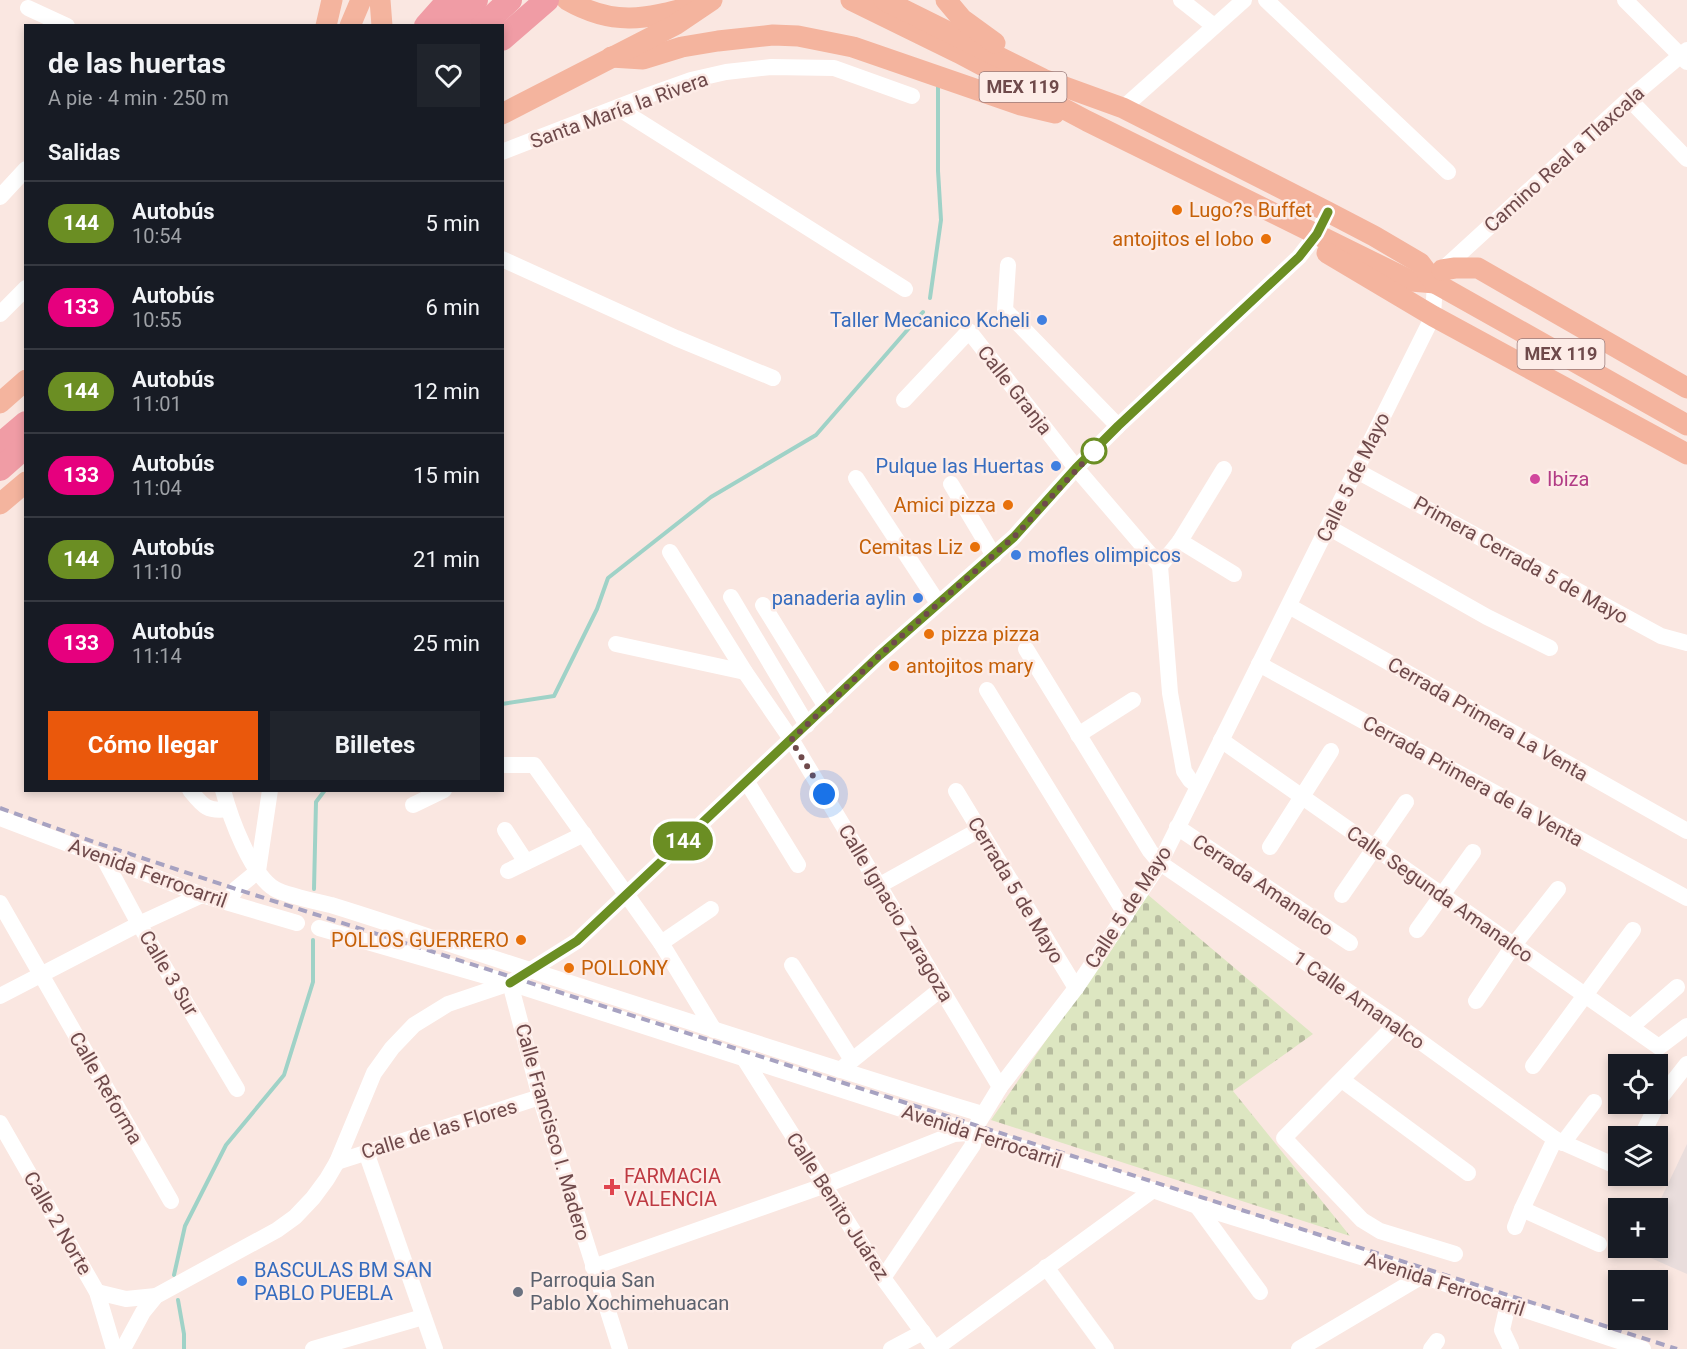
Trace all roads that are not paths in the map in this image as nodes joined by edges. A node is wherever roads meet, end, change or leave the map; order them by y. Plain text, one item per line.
1 (332, 0) edge
2 (361, 0) edge
3 (380, 0) edge
4 (449, 0) edge
5 (476, 0) edge
6 (510, 0) edge
7 (547, 0) edge
8 (567, 0) edge
9 (851, 0) edge
10 (884, 0) edge
11 (1181, 0) edge
12 (1266, 0) edge
13 (1625, 0) edge
14 (710, 1) edge
15 (1237, 2) edge
16 (952, 3) edge
17 (27, 4) edge
18 (32, 24) edge
19 (63, 24) edge
20 (326, 24) edge
21 (351, 24) edge
22 (382, 24) edge
23 (428, 24) edge
24 (454, 24) edge
25 (484, 24) edge
26 (1214, 26) junction
27 (504, 37) edge
28 (1685, 56) edge
29 (611, 57) junction
30 (1043, 79) junction
31 (912, 96) dead end
32 (1629, 99) junction
33 (524, 103) junction
34 (504, 107) edge
35 (618, 108) junction
36 (1123, 108) junction
37 (504, 113) edge
38 (1087, 121) junction
39 (504, 151) edge
40 (1687, 159) edge
41 (24, 171) edge
42 (1448, 172) dead end
43 (0, 197) edge
44 (1328, 212) junction
45 (1317, 234) junction
46 (504, 260) edge
47 (1008, 265) dead end
48 (1439, 277) junction
49 (905, 289) dead end
50 (24, 290) edge
51 (0, 314) edge
52 (1433, 316) junction
53 (1607, 342) junction
54 (1599, 376) junction
55 (773, 378) dead end
56 (24, 382) edge
57 (1687, 388) edge
58 (904, 400) dead end
59 (0, 403) edge
60 (1593, 404) junction
61 (24, 416) edge
62 (24, 425) edge
63 (1687, 425) edge
64 (1118, 426) junction
65 (0, 435) edge
66 (0, 445) edge
67 (24, 448) edge
68 (1687, 454) edge
69 (24, 463) edge
70 (1076, 468) junction
71 (0, 469) edge
72 (1224, 469) dead end
73 (1357, 471) junction
74 (856, 478) dead end
75 (0, 483) edge
76 (24, 484) edge
77 (951, 484) dead end
78 (0, 504) edge
79 (1328, 527) junction
80 (1180, 541) junction
81 (670, 552) dead end
82 (994, 556) junction
83 (1160, 566) junction
84 (1234, 574) dead end
85 (731, 597) dead end
86 (938, 603) junction
87 (762, 605) dead end
88 (1289, 606) junction
89 (1687, 643) edge
90 (616, 644) dead end
91 (1550, 648) dead end
92 (1026, 650) dead end
93 (1259, 664) junction
94 (745, 672) junction
95 (987, 690) dead end
96 (1133, 700) dead end
97 (826, 707) junction
98 (807, 725) junction
99 (1078, 735) junction
100 (791, 740) junction
101 (1221, 740) junction
102 (1331, 751) dead end
103 (504, 765) edge
104 (747, 782) junction
105 (1198, 786) junction
106 (956, 791) dead end
107 (192, 792) edge
108 (224, 792) edge
109 (270, 792) edge
110 (440, 792) edge
111 (1302, 797) junction
112 (1406, 801) dead end
113 (413, 805) dead end
114 (228, 809) junction
115 (0, 818) edge
116 (1177, 827) junction
117 (505, 830) dead end
118 (979, 830) junction
119 (1687, 831) edge
120 (584, 834) junction
121 (1270, 847) dead end
122 (1375, 847) junction
123 (1473, 852) dead end
124 (103, 857) junction
125 (526, 862) junction
126 (1160, 863) junction
127 (798, 865) dead end
128 (258, 871) junction
129 (508, 871) dead end
130 (880, 885) junction
131 (1558, 889) dead end
132 (626, 894) junction
133 (1443, 894) junction
134 (202, 895) junction
135 (1342, 895) dead end
136 (1687, 898) edge
137 (228, 902) junction
138 (0, 903) edge
139 (711, 909) dead end
140 (1126, 915) junction
141 (297, 923) dead end
142 (139, 924) junction
143 (320, 928) dead end
144 (1417, 930) dead end
145 (1633, 930) dead end
146 (661, 943) junction
147 (1350, 943) dead end
148 (1514, 946) junction
149 (792, 965) dead end
150 (531, 970) junction
151 (41, 974) junction
152 (510, 983) junction
153 (1677, 987) dead end
154 (1076, 988) junction
155 (940, 989) junction
156 (1586, 995) junction
157 (0, 996) edge
158 (1476, 1000) dead end
159 (1396, 1024) junction
160 (1687, 1026) edge
161 (1631, 1027) junction
162 (714, 1030) junction
163 (745, 1060) junction
164 (846, 1065) junction
165 (1687, 1065) edge
166 (1533, 1066) dead end
167 (1342, 1080) junction
168 (1000, 1087) junction
169 (237, 1089) dead end
170 (540, 1097) junction
171 (1594, 1102) dead end
172 (982, 1114) junction
173 (0, 1123) edge
174 (1646, 1126) edge
175 (972, 1133) junction
176 (1559, 1141) junction
177 (366, 1152) junction
178 (337, 1162) junction
179 (1608, 1163) edge
180 (1468, 1173) dead end
181 (824, 1186) junction
182 (1153, 1190) junction
183 (171, 1201) dead end
184 (1197, 1206) junction
185 (1522, 1209) junction
186 (1515, 1227) dead end
187 (1599, 1244) dead end
188 (1455, 1254) dead end
189 (593, 1267) junction
190 (1046, 1268) junction
191 (1422, 1276) junction
192 (883, 1278) junction
193 (97, 1292) junction
194 (1260, 1292) dead end
195 (156, 1296) junction
196 (1508, 1304) junction
197 (423, 1317) junction
198 (923, 1332) junction
199 (114, 1349) edge
200 (123, 1349) edge
201 (313, 1349) edge
202 (435, 1349) edge
203 (620, 1349) edge
204 (891, 1349) edge
205 (935, 1349) edge
206 (1106, 1349) edge
207 (1299, 1349) edge
208 (1510, 1349) edge
209 (1641, 1349) edge

1 - 20 main road
2 - 21 main road
3 - 22 main road
4 - 23 highway
5 - 24 highway
6 - 25 highway
7 - 27 highway
8 - 14 main road
9 - 38 main road, MEX 119
10 - 30 main road, MEX 119
11 - 26 street
12 - 42 street
13 - 28 street
14 - 29 main road
15 - 26 street
16 - 30 main road
17 - 18 street
17 - 19 street
26 - 36 street
28 - 32 street, Camino Real a Tlaxcala
29 - 33 main road
29 - 38 main road
30 - 36 main road, MEX 119
31 - 35 street, Santa María la Rivera
32 - 40 street
32 - 48 street, Camino Real a Tlaxcala
33 - 34 main road
33 - 37 main road
35 - 39 street, Santa María la Rivera
35 - 49 street
36 - 44 main road, MEX 119
38 - 45 main road, MEX 119
41 - 43 street
44 - 45 street
44 - 48 main road, MEX 119
45 - 48 main road, MEX 119
45 - 52 main road
45 - 64 street
46 - 55 street
47 - 64 street
48 - 52 street, Calle 5 de Mayo
48 - 53 main road
48 - 54 main road, MEX 119
50 - 51 street
52 - 60 main road
52 - 73 street, Calle 5 de Mayo
53 - 54 main road
53 - 57 main road
54 - 60 main road
54 - 63 main road, MEX 119
56 - 59 main road
58 - 70 street, Calle Granja
60 - 68 main road
61 - 65 highway
62 - 66 highway
64 - 70 street
67 - 71 highway
69 - 75 highway
70 - 82 street
70 - 83 street
72 - 80 street
73 - 79 street, Calle 5 de Mayo
73 - 89 street, Primera Cerrada 5 de Mayo
74 - 86 street
76 - 78 main road
77 - 82 street
79 - 88 street, Calle 5 de Mayo
79 - 91 street
80 - 83 street
80 - 84 street
81 - 94 street, Calle Ignacio Zaragoza
82 - 86 street
83 - 105 street
85 - 98 street
86 - 97 street
87 - 97 street
88 - 93 street, Calle 5 de Mayo
88 - 119 street, Cerrada Primera La Venta
90 - 94 street
92 - 99 street, 1 Calle Amanalco
93 - 101 street, Calle 5 de Mayo
93 - 136 street, Cerrada Primera de la Venta
94 - 100 street, Calle Ignacio Zaragoza
95 - 140 street
96 - 99 street
97 - 98 street
98 - 100 street
99 - 126 street, 1 Calle Amanalco
100 - 104 street
100 - 130 street, Calle Ignacio Zaragoza
101 - 105 street, Calle 5 de Mayo
101 - 111 street, Calle Segunda Amanalco
102 - 111 street
103 - 120 street
104 - 127 street
104 - 132 street
105 - 116 street, Calle 5 de Mayo
106 - 118 street, Cerrada 5 de Mayo
107 - 114 street
108 - 114 street
109 - 128 street
110 - 113 street
111 - 121 street
111 - 122 street, Calle Segunda Amanalco
112 - 122 street
114 - 128 street
115 - 124 street, Avenida Ferrocarril
116 - 126 street, Calle 5 de Mayo
116 - 147 street, Cerrada Amanalco
117 - 125 street
118 - 130 street
118 - 154 street, Cerrada 5 de Mayo
120 - 125 street
120 - 132 street
122 - 133 street, Calle Segunda Amanalco
122 - 135 street
123 - 133 street
124 - 134 street, Avenida Ferrocarril
124 - 142 street, Calle 3 Sur
125 - 129 street
126 - 140 street, Calle 5 de Mayo
126 - 159 street, 1 Calle Amanalco
128 - 137 street
128 - 150 street
130 - 155 street, Calle Ignacio Zaragoza
131 - 148 street
132 - 146 street
132 - 150 street
133 - 144 street
133 - 148 street, Calle Segunda Amanalco
134 - 137 street, Avenida Ferrocarril
134 - 142 street
137 - 141 street, Avenida Ferrocarril
138 - 151 street, Calle Reforma
139 - 146 street
140 - 154 street, Calle 5 de Mayo
142 - 151 street
142 - 169 street, Calle 3 Sur
143 - 152 street, Avenida Ferrocarril
145 - 156 street
146 - 162 street
148 - 156 street, Calle Segunda Amanalco
148 - 158 street
149 - 164 street
150 - 152 street
150 - 162 street
151 - 157 street
151 - 183 street, Calle Reforma
152 - 163 street, Avenida Ferrocarril
152 - 170 street, Calle Francisco I. Madero
152 - 178 street
153 - 161 street
154 - 168 street, Calle 5 de Mayo
155 - 164 street
155 - 168 street, Calle Ignacio Zaragoza
156 - 161 street, Calle Segunda Amanalco
156 - 166 street
159 - 167 street
159 - 176 street, 1 Calle Amanalco
160 - 161 street, Calle Segunda Amanalco
162 - 164 street
163 - 175 street, Avenida Ferrocarril
163 - 181 street, Calle Benito Juárez
164 - 172 street
165 - 174 street
167 - 180 street
167 - 188 street
168 - 172 street, Calle 5 de Mayo
170 - 177 street, Calle de las Flores
170 - 189 street, Calle Francisco I. Madero
171 - 176 street
172 - 175 street, Calle 5 de Mayo
173 - 193 street, Calle 2 Norte
175 - 181 street
175 - 182 street, Avenida Ferrocarril
175 - 192 street, Calle 5 de Mayo
176 - 179 street, 1 Calle Amanalco
176 - 185 street
177 - 178 street, Calle de las Flores
177 - 197 street
178 - 195 street
181 - 189 street
181 - 192 street, Calle Benito Juárez
182 - 184 street, Avenida Ferrocarril
182 - 190 street
184 - 191 street, Avenida Ferrocarril
184 - 194 street
185 - 186 street
185 - 187 street
189 - 203 street, Calle Francisco I. Madero
190 - 205 street
190 - 206 street
191 - 196 street, Avenida Ferrocarril
191 - 207 street
192 - 198 street, Calle Benito Juárez
193 - 195 street, Calle 2 Norte
193 - 199 street, Calle 2 Norte
195 - 200 street
196 - 208 street
196 - 209 street, Avenida Ferrocarril
197 - 201 street
197 - 202 street
198 - 204 street
198 - 205 street, Calle Benito Juárez

